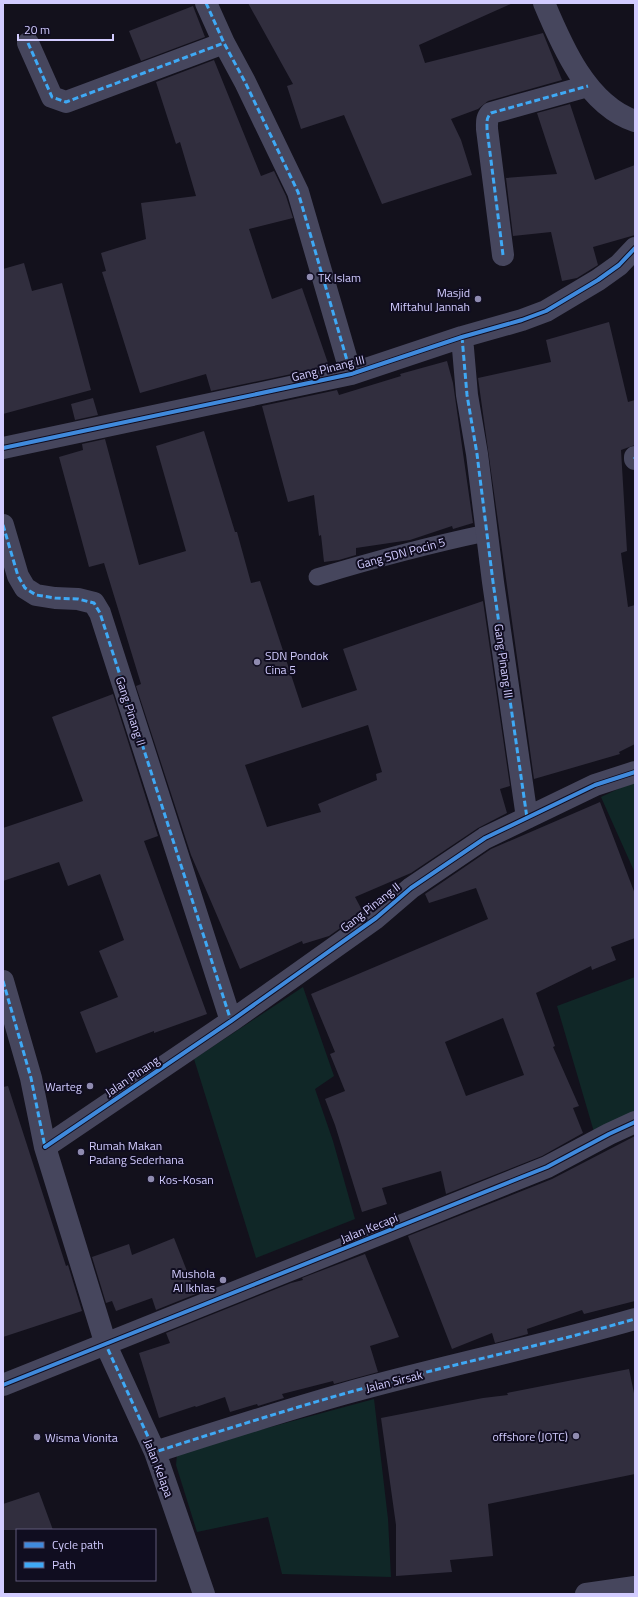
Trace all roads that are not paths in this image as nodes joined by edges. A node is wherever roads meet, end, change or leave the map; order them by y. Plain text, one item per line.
1 (206, 3) edge
2 (544, 3) edge
3 (28, 43) dead end
4 (224, 43) junction
5 (588, 86) junction
6 (635, 121) edge
7 (635, 248) edge
8 (502, 255) dead end
9 (462, 337) junction
10 (351, 374) junction
11 (3, 448) edge
12 (3, 525) edge
13 (486, 533) junction
14 (316, 577) dead end
15 (635, 772) edge
16 (527, 818) junction
17 (3, 981) edge
18 (231, 1020) junction
19 (635, 1122) edge
20 (45, 1147) junction
21 (635, 1319) edge
22 (106, 1345) junction
23 (3, 1385) edge
24 (155, 1452) junction
25 (635, 1587) edge
26 (204, 1594) edge
27 (586, 1594) edge

1 - 4 street
2 - 5 street
3 - 4 street
4 - 10 street
5 - 6 street
5 - 8 street
7 - 9 street, Gang Pinang III
9 - 10 street, Gang Pinang III
9 - 13 street, Gang Pinang III
10 - 11 street, Gang Pinang III
12 - 18 street, Gang Pinang II
13 - 14 lane, Gang SDN Pocin 5
13 - 16 street, Gang Pinang III
15 - 16 street, Gang Pinang II
16 - 18 street, Gang Pinang II
17 - 20 street
18 - 20 street, Jalan Pinang
19 - 22 street, Jalan Kecapi
20 - 22 street
21 - 24 street, Jalan Sirsak
22 - 23 street
22 - 24 street, Jalan Kelapa
24 - 26 street, Jalan Kelapa
25 - 27 street

